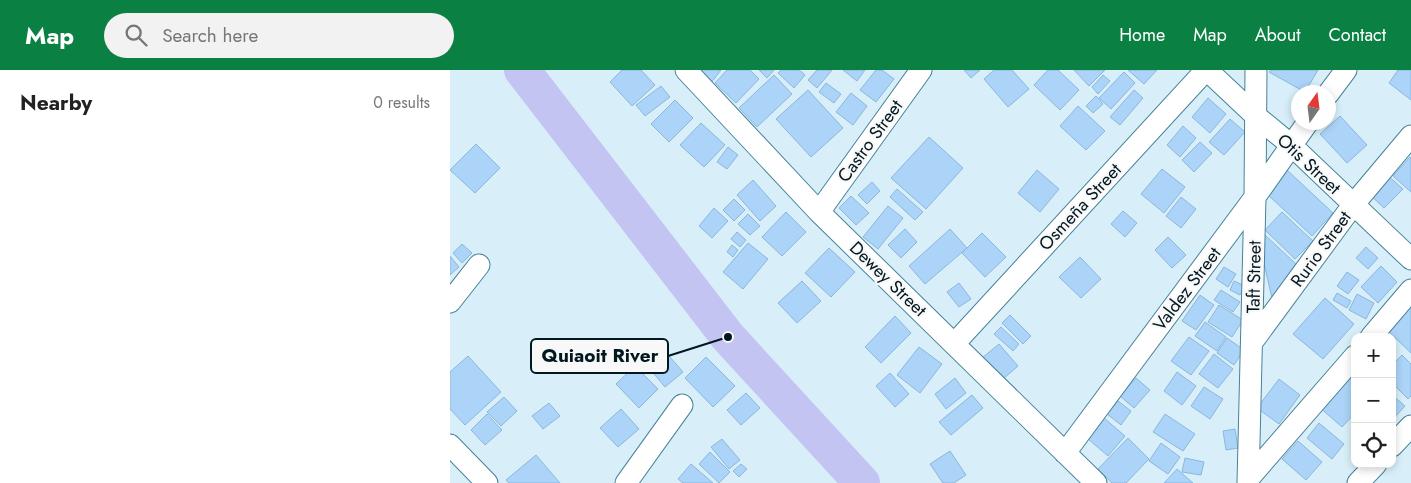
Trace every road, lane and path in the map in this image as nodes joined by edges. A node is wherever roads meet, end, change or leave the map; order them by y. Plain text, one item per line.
1 (686, 70) edge
2 (921, 70) edge
3 (1206, 70) edge
4 (1256, 70) edge
5 (1346, 70) edge
6 (1335, 85) edge
7 (1257, 117) junction
8 (1302, 130) edge
9 (1411, 136) edge
10 (1291, 145) junction
11 (1256, 197) junction
12 (1353, 205) junction
13 (819, 212) junction
14 (1411, 259) edge
15 (479, 265) dead end
16 (1411, 290) edge
17 (450, 302) edge
18 (1374, 333) edge
19 (1253, 340) junction
20 (954, 344) junction
21 (1351, 361) edge
22 (682, 405) dead end
23 (1411, 426) edge
24 (1396, 442) edge
25 (450, 445) edge
26 (1065, 453) junction
27 (1372, 468) edge
28 (1248, 481) edge
29 (487, 483) edge
30 (626, 483) edge
31 (1096, 483) edge
32 (1358, 483) edge

1 - 13 street, Dewey Street
2 - 13 street, Castro Street
3 - 7 street, Otis Street
3 - 20 street, Osmeña Street
4 - 7 street, Taft Street
5 - 6 street
7 - 10 street, Otis Street
7 - 11 street, Taft Street
8 - 10 street, Valdez Street
9 - 12 street, Rurio Street
10 - 11 street, Valdez Street
10 - 12 street, Otis Street
11 - 19 street, Taft Street
11 - 26 street, Valdez Street
12 - 14 street, Otis Street
12 - 19 street, Rurio Street
13 - 20 street, Dewey Street
15 - 17 street
16 - 18 street
19 - 28 street, Taft Street
20 - 26 street, Dewey Street
21 - 28 street
22 - 30 street
23 - 24 street
25 - 29 street
26 - 31 street, Dewey Street
27 - 32 street

